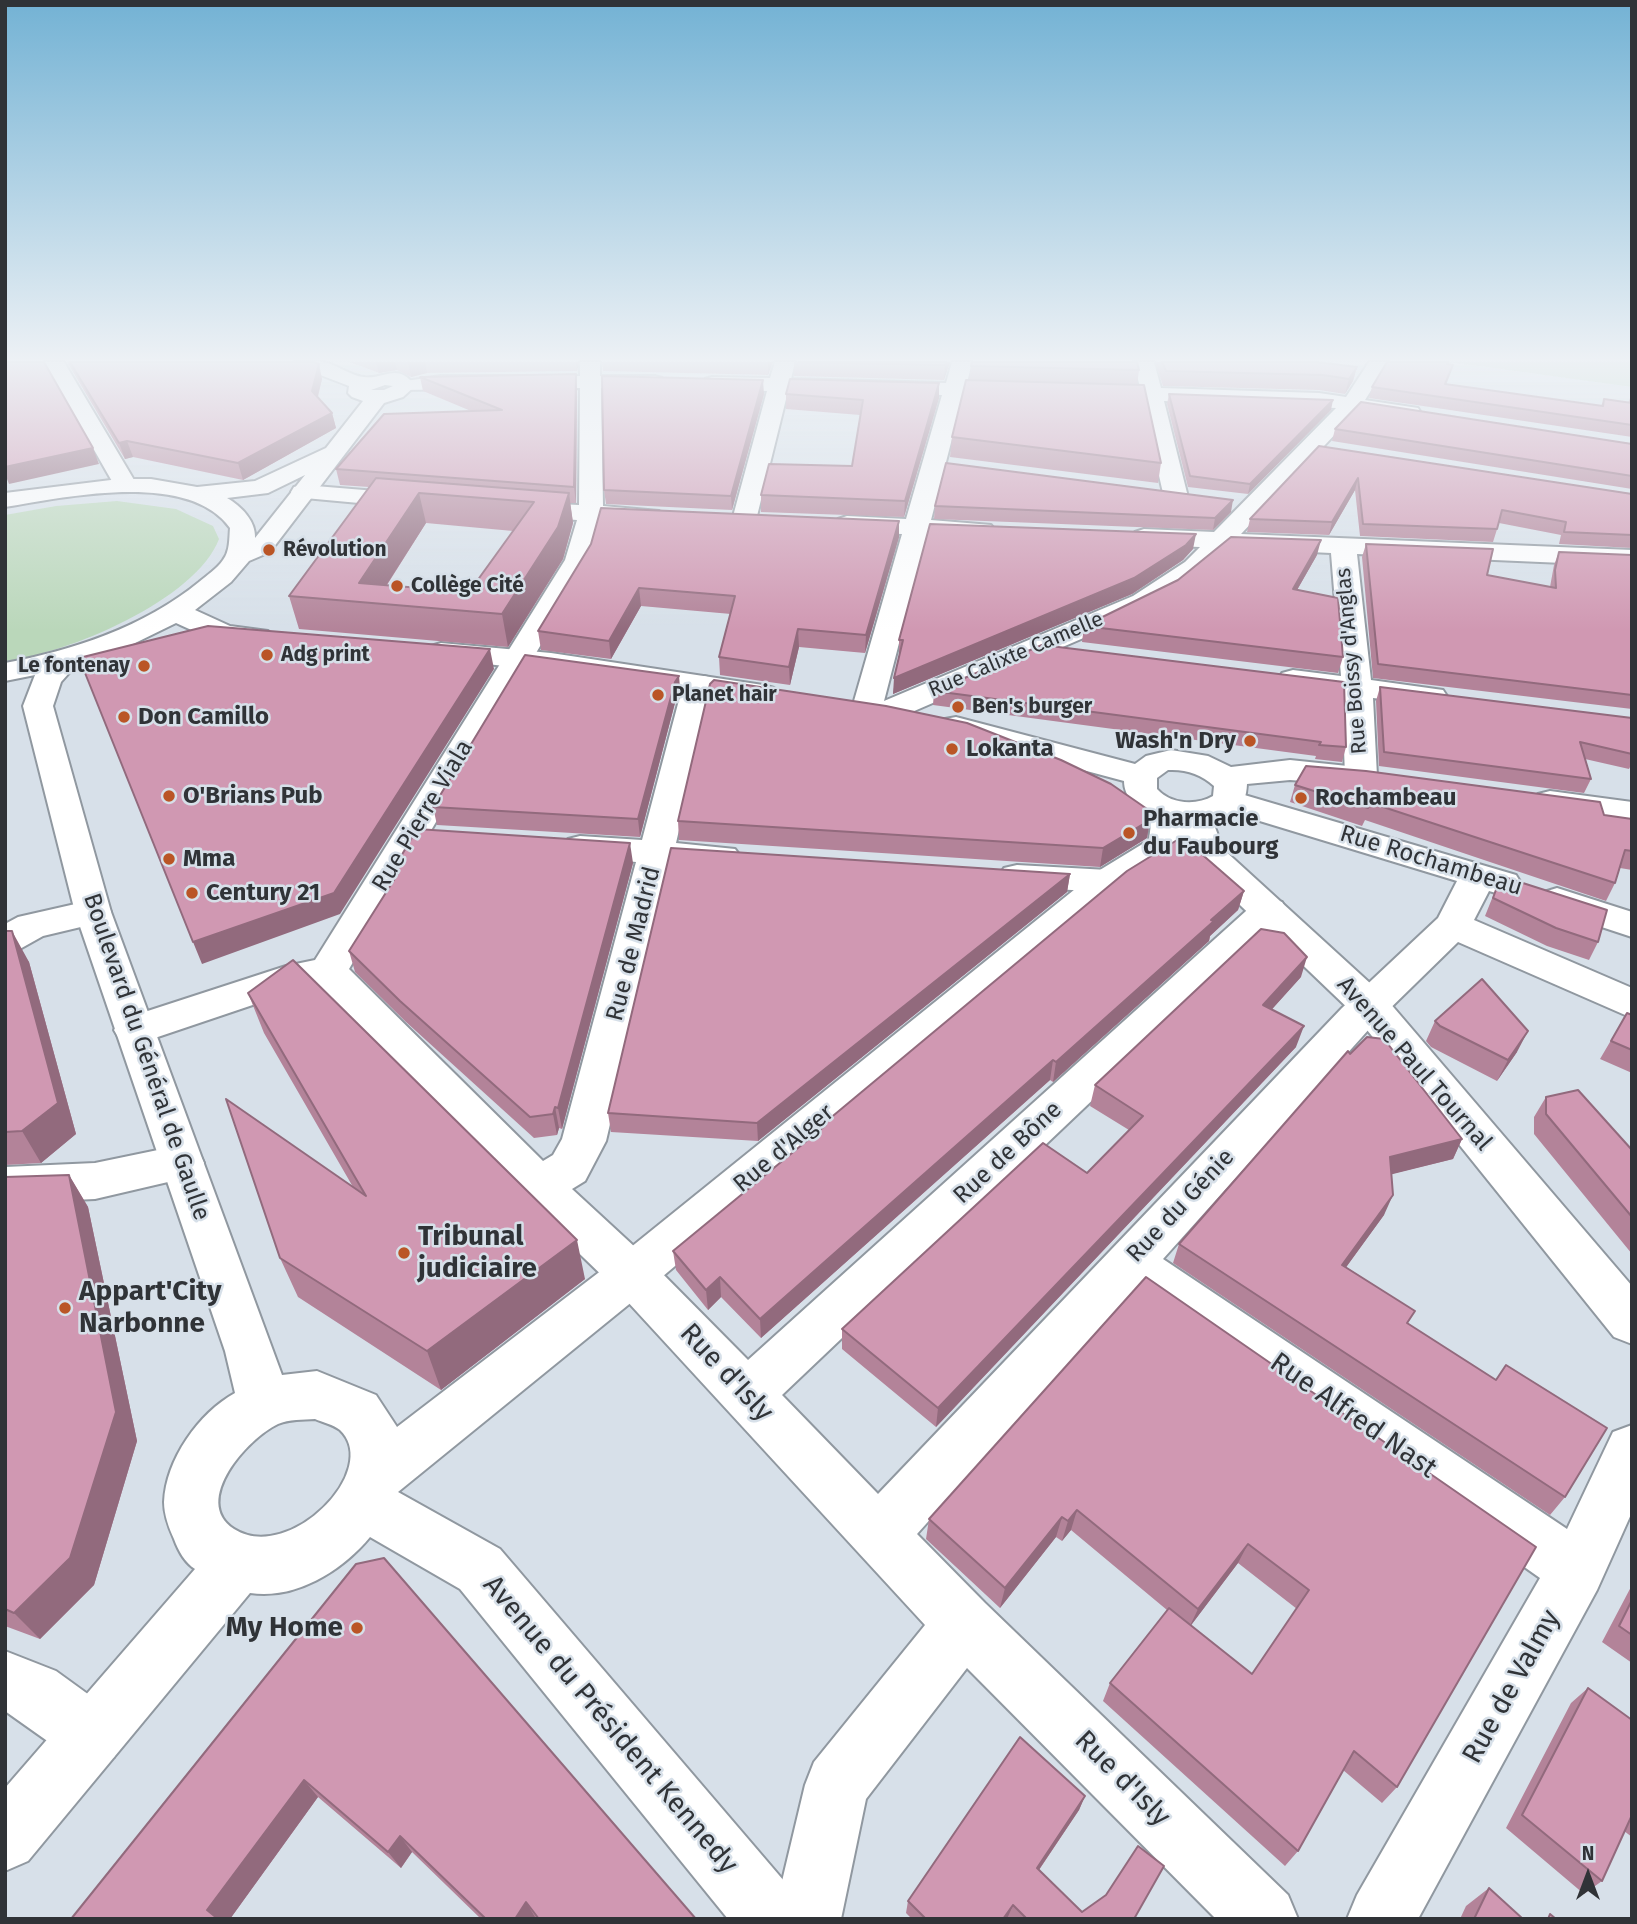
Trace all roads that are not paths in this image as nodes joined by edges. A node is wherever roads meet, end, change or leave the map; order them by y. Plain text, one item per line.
1 (333, 451) edge
2 (106, 452) edge
3 (331, 452) edge
4 (591, 452) edge
5 (761, 452) edge
6 (936, 452) edge
7 (1165, 452) edge
8 (1308, 452) edge
9 (933, 464) junction
10 (960, 467) edge
11 (125, 485) junction
12 (1148, 489) edge
13 (303, 492) junction
14 (1175, 493) junction
15 (197, 494) junction
16 (1202, 497) edge
17 (5, 500) edge
18 (1230, 501) edge
19 (440, 503) edge
20 (1257, 505) junction
21 (496, 508) edge
22 (591, 513) junction
23 (675, 517) edge
24 (716, 519) edge
25 (744, 520) junction
26 (771, 521) edge
27 (824, 523) edge
28 (918, 528) junction
29 (1000, 531) edge
30 (1125, 536) edge
31 (1222, 540) junction
32 (1343, 545) junction
33 (239, 556) junction
34 (1632, 558) edge
35 (176, 612) junction
36 (292, 640) edge
37 (1035, 647) junction
38 (414, 650) edge
39 (1089, 654) edge
40 (67, 657) junction
41 (519, 659) junction
42 (5, 672) edge
43 (1263, 676) edge
44 (704, 685) junction
45 (1357, 687) junction
46 (787, 697) edge
47 (22, 698) edge
48 (1453, 699) edge
49 (864, 708) junction
50 (1140, 775) junction
51 (1524, 798) edge
52 (1204, 800) junction
53 (1632, 812) edge
54 (410, 836) junction
55 (452, 839) edge
56 (548, 845) edge
57 (657, 852) junction
58 (753, 859) edge
59 (985, 874) edge
60 (1479, 874) junction
61 (1108, 881) junction
62 (1269, 911) junction
63 (93, 912) junction
64 (1453, 925) junction
65 (1632, 925) edge
66 (5, 941) edge
67 (327, 974) junction
68 (1632, 1004) edge
69 (1369, 1005) junction
70 (134, 1030) junction
71 (182, 1163) junction
72 (5, 1185) edge
73 (539, 1186) junction
74 (1129, 1262) junction
75 (632, 1274) junction
76 (1632, 1322) edge
77 (746, 1395) junction
78 (264, 1404) junction
79 (1632, 1450) edge
80 (369, 1490) junction
81 (878, 1535) junction
82 (238, 1563) junction
83 (1577, 1570) junction
84 (964, 1624) junction
85 (5, 1681) edge
86 (92, 1735) junction
87 (5, 1838) edge
88 (772, 1919) edge
89 (807, 1919) edge
90 (1264, 1919) edge
91 (1381, 1919) edge

1 - 13 street
2 - 11 street
3 - 15 street
4 - 22 street, Rue Pierre Viala
5 - 25 street
6 - 9 street
7 - 14 street
8 - 20 street, Rue Calixte Camelle
9 - 10 street
9 - 28 street
11 - 15 street
11 - 17 street
12 - 14 street
13 - 19 street
13 - 33 street
14 - 16 street
15 - 33 street
18 - 20 street
20 - 31 street, Rue Calixte Camelle
21 - 22 street
22 - 23 street
22 - 41 street, Rue Pierre Viala
24 - 25 street
25 - 26 street
27 - 28 street
28 - 29 street
28 - 49 street
30 - 31 street
31 - 32 street
31 - 37 street, Rue Calixte Camelle
32 - 34 street
32 - 45 street, Rue Boissy d'Anglas
33 - 35 street
35 - 36 street
35 - 40 street
37 - 39 street
37 - 49 street, Rue Calixte Camelle
38 - 41 street
40 - 42 street
40 - 47 street, Boulevard du Général de Gaulle
41 - 44 street
41 - 54 street, Rue Pierre Viala
43 - 45 street
44 - 46 street
44 - 57 street, Rue de Madrid
45 - 48 street
45 - 52 street, Rue Boissy d'Anglas
47 - 63 street, Boulevard du Général de Gaulle
49 - 50 street
50 - 52 street
50 - 52 street
51 - 53 street
52 - 60 street, Rue Rochambeau
52 - 61 street, Rue d'Alger
52 - 62 street, Avenue Paul Tournal
54 - 55 street
54 - 67 street, Rue Pierre Viala
56 - 57 street
57 - 58 street
57 - 73 street, Rue de Madrid
59 - 61 street
60 - 64 street, Rue du Génie
60 - 65 street, Rue Rochambeau
61 - 75 street, Rue d'Alger
62 - 69 street, Avenue Paul Tournal
62 - 77 street, Rue de Bône
63 - 66 street
63 - 70 street, Boulevard du Général de Gaulle
64 - 68 street
64 - 69 street, Rue du Génie
67 - 70 street
67 - 73 street, Rue d'Isly
69 - 74 street, Rue du Génie
69 - 76 street, Avenue Paul Tournal
70 - 71 street, Boulevard du Général de Gaulle
71 - 72 street
71 - 78 street, Boulevard du Général de Gaulle
73 - 75 street, Rue d'Isly
74 - 81 street, Rue du Génie
74 - 83 street, Rue Alfred Nast
75 - 77 street, Rue d'Isly
75 - 80 street, Rue d'Alger
77 - 81 street, Rue d'Isly
78 - 80 street
78 - 82 street
79 - 83 street, Rue de Valmy
80 - 82 street
80 - 88 street, Avenue du Président Kennedy
81 - 84 street, Rue d'Isly
82 - 86 street
83 - 91 street, Rue de Valmy
84 - 89 street
84 - 90 street, Rue d'Isly
85 - 86 street
86 - 87 street

